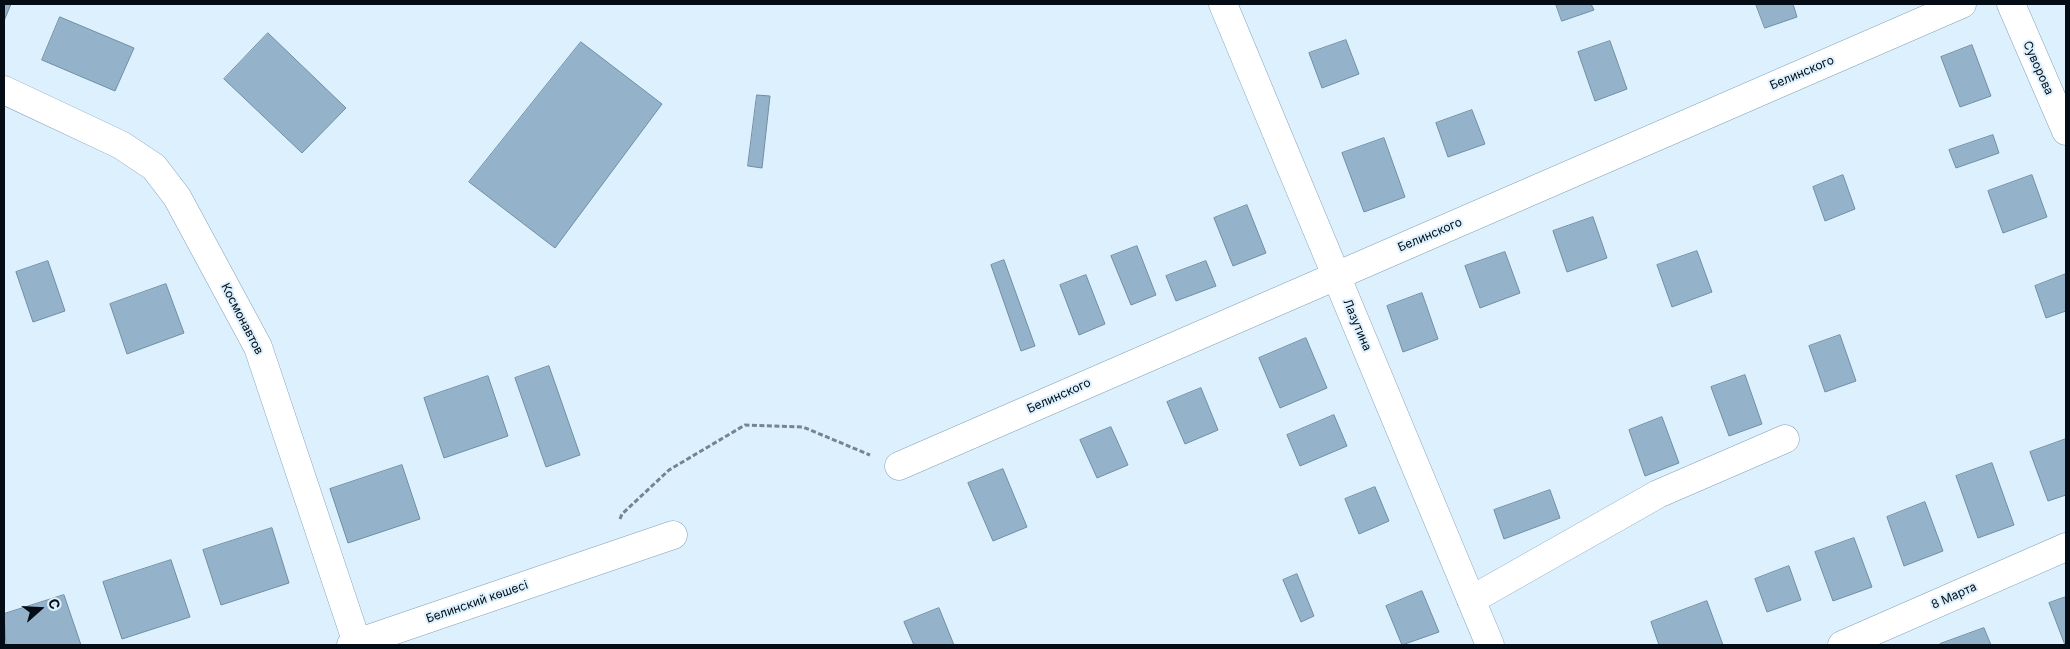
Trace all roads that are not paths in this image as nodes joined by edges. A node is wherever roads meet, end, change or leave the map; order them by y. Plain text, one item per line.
1 (1223, 4) edge
2 (1962, 4) edge
3 (2011, 4) edge
4 (4, 90) edge
5 (2066, 131) edge
6 (1336, 275) junction
7 (1785, 439) dead end
8 (899, 466) road end
9 (673, 535) dead end
10 (2066, 547) edge
11 (1471, 600) junction
12 (354, 644) edge
13 (1490, 645) edge
14 (1842, 645) edge

1 - 6 street, Лазутина
2 - 6 street, Белинского
3 - 5 street, Суворова
4 - 12 street, Космонавтов
6 - 8 street, Белинского
6 - 11 street, Лазутина
7 - 11 street
9 - 12 street, Белинский көшесі
10 - 14 street, 8 Марта
11 - 13 street, Лазутина

